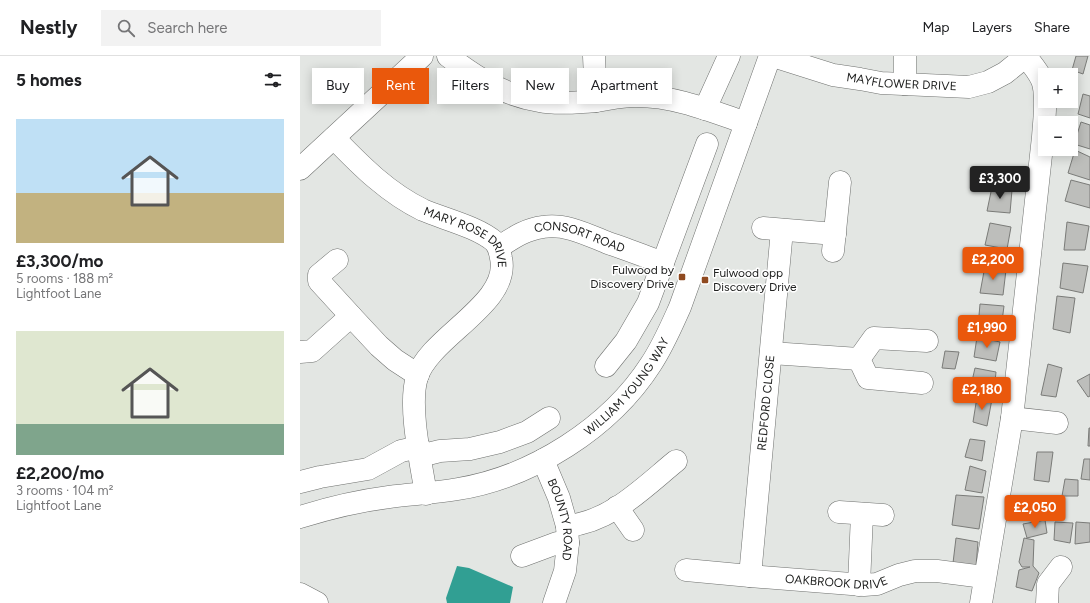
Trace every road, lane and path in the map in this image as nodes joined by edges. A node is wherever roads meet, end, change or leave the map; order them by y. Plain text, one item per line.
1 (422, 56) edge
2 (448, 56) edge
3 (594, 56) edge
4 (729, 56) edge
5 (771, 56) edge
6 (905, 56) edge
7 (1026, 56) edge
8 (595, 68) edge
9 (905, 84) junction
10 (672, 101) edge
11 (577, 102) edge
12 (705, 109) junction
13 (746, 123) junction
14 (334, 138) junction
15 (707, 144) dead end
16 (300, 169) edge
17 (840, 182) dead end
18 (499, 247) junction
19 (337, 260) dead end
20 (663, 263) junction
21 (351, 316) junction
22 (927, 341) dead end
23 (300, 352) edge
24 (771, 353) junction
25 (858, 359) junction
26 (606, 366) dead end
27 (418, 376) junction
28 (922, 383) dead end
29 (549, 418) dead end
30 (1012, 418) junction
31 (1057, 423) dead end
32 (420, 452) junction
33 (543, 460) junction
34 (676, 461) dead end
35 (300, 482) edge
36 (426, 494) junction
37 (617, 508) junction
38 (839, 512) dead end
39 (300, 517) edge
40 (633, 530) dead end
41 (567, 535) junction
42 (522, 556) dead end
43 (1061, 567) dead end
44 (686, 570) dead end
45 (750, 576) junction
46 (984, 577) junction
47 (859, 585) junction
48 (300, 594) edge
49 (317, 603) edge
50 (554, 603) edge
51 (981, 603) edge
52 (1047, 603) edge

1 - 14 street
2 - 11 street
3 - 8 street
4 - 12 street
5 - 9 street, MAYFLOWER DRIVE
5 - 13 street, WILLIAM YOUNG WAY
6 - 9 street
7 - 9 street, MAYFLOWER DRIVE
7 - 30 street
10 - 12 street
12 - 13 street
13 - 33 street, WILLIAM YOUNG WAY
14 - 16 street
14 - 18 street, MARY ROSE DRIVE
15 - 20 street
17 - 24 street, REDFORD CLOSE
18 - 20 street, CONSORT ROAD
18 - 27 street, MARY ROSE DRIVE
19 - 21 street
20 - 26 street
21 - 23 street
21 - 27 street
22 - 25 street
24 - 25 street
24 - 45 street, REDFORD CLOSE
25 - 28 street
27 - 32 street, MARY ROSE DRIVE
29 - 32 street
30 - 31 street
30 - 46 street
32 - 35 street
32 - 36 street, MARY ROSE DRIVE
33 - 36 street, WILLIAM YOUNG WAY
33 - 41 street, BOUNTY ROAD
34 - 37 street
36 - 39 street, WILLIAM YOUNG WAY
37 - 40 street
37 - 41 street
38 - 47 street
41 - 42 street
41 - 50 street, BOUNTY ROAD
43 - 52 street
44 - 45 street, OAKBROOK DRIVE
45 - 47 street, OAKBROOK DRIVE
46 - 47 street, OAKBROOK DRIVE
46 - 51 street
48 - 49 street

